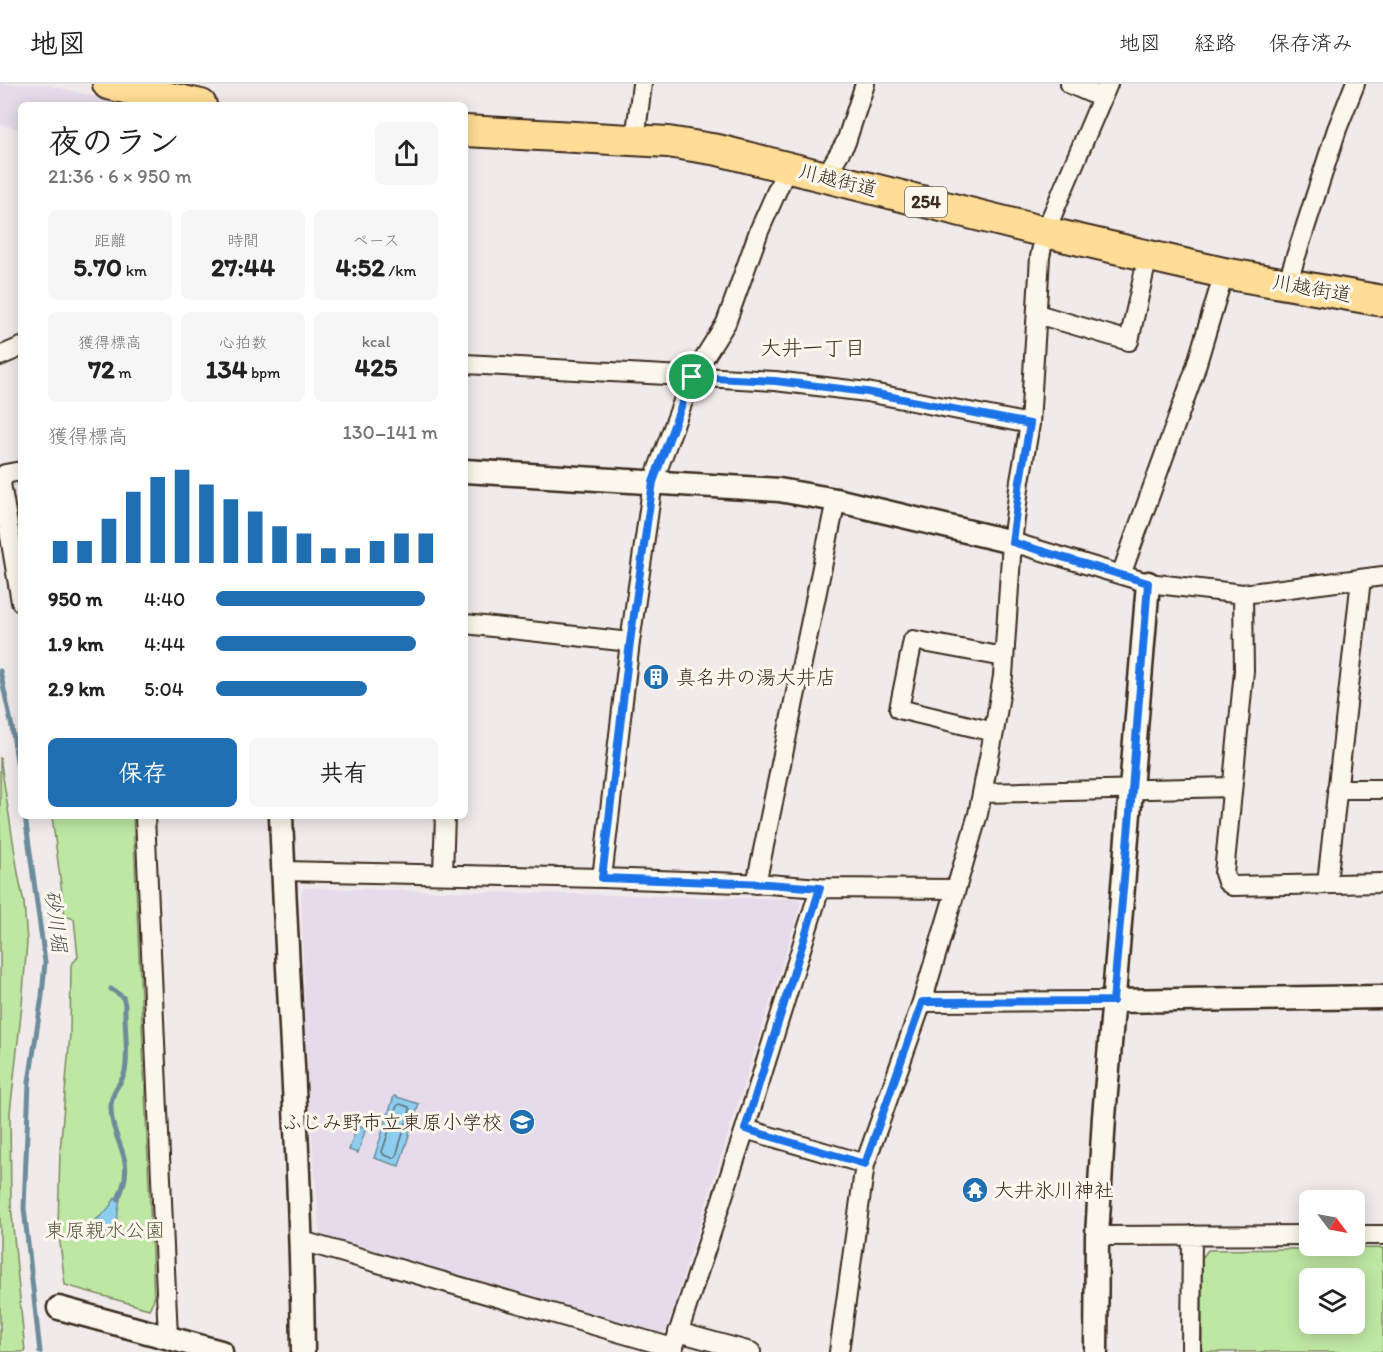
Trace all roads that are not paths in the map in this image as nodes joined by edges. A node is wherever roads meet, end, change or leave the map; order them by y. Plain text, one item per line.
1 (642, 84) edge
2 (865, 84) edge
3 (1070, 84) edge
4 (1355, 84) edge
5 (114, 85) edge
6 (1105, 91) edge
7 (166, 102) edge
8 (468, 131) edge
9 (635, 140) junction
10 (786, 168) junction
11 (825, 177) junction
12 (1045, 232) junction
13 (1148, 255) junction
14 (1224, 273) junction
15 (1287, 284) junction
16 (1383, 301) edge
17 (1037, 314) junction
18 (18, 348) edge
19 (0, 356) edge
20 (468, 364) edge
21 (692, 377) junction
22 (1030, 424) junction
23 (468, 471) edge
24 (18, 472) edge
25 (653, 482) junction
26 (836, 500) junction
27 (1012, 542) junction
28 (1121, 575) junction
29 (1383, 576) edge
30 (1361, 579) junction
31 (1148, 583) junction
32 (18, 585) edge
33 (1243, 594) junction
34 (468, 624) edge
35 (630, 642) junction
36 (1004, 657) junction
37 (994, 732) junction
38 (1232, 788) junction
39 (1337, 789) junction
40 (1383, 789) edge
41 (1132, 790) junction
42 (982, 793) junction
43 (145, 819) edge
44 (281, 819) edge
45 (445, 819) edge
46 (283, 871) junction
47 (443, 873) junction
48 (602, 878) junction
49 (1327, 883) junction
50 (1383, 883) edge
51 (756, 884) junction
52 (820, 888) junction
53 (956, 889) junction
54 (1383, 997) edge
55 (1113, 1001) junction
56 (922, 1002) junction
57 (745, 1129) junction
58 (865, 1164) junction
59 (1192, 1235) junction
60 (1299, 1235) edge
61 (1365, 1235) edge
62 (1383, 1235) edge
63 (1097, 1236) junction
64 (302, 1241) junction
65 (59, 1308) dead end
66 (168, 1337) junction
67 (675, 1344) edge
68 (221, 1352) edge
69 (303, 1352) edge
70 (752, 1352) edge
71 (839, 1352) edge
72 (1096, 1352) edge
73 (1191, 1352) edge

1 - 9 street
2 - 11 street
3 - 6 street
4 - 15 street
5 - 7 highway
6 - 12 street
8 - 9 highway, 川越街道 / 254
9 - 10 highway, 川越街道 / 254
10 - 11 highway, 川越街道 / 254
10 - 21 street
11 - 12 highway, 川越街道 / 254
12 - 13 highway, 川越街道 / 254
12 - 17 street
13 - 14 highway, 川越街道 / 254
13 - 17 street
14 - 15 highway, 川越街道 / 254
14 - 28 street
15 - 16 highway, 川越街道 / 254
17 - 22 street
18 - 19 street
20 - 21 street
21 - 22 street
21 - 25 street
22 - 27 street
23 - 25 street
24 - 32 street
25 - 26 street
25 - 35 street
26 - 27 street
26 - 51 street
27 - 28 street
27 - 36 street
28 - 31 street
29 - 30 street
30 - 33 street
30 - 39 street
31 - 33 street
31 - 41 street
33 - 38 street
34 - 35 street
35 - 48 street
36 - 37 street
36 - 37 street
37 - 42 street
38 - 41 street
38 - 49 street
39 - 40 street
39 - 49 street
41 - 42 street
41 - 55 street
42 - 53 street
43 - 66 street
44 - 46 street
45 - 47 street
46 - 47 street
46 - 64 street
47 - 48 street
48 - 51 street
49 - 50 street
51 - 52 street
52 - 53 street
52 - 57 street
53 - 56 street
54 - 55 street
55 - 56 street
55 - 63 street
56 - 58 street
57 - 58 street
57 - 67 street
58 - 71 street
59 - 60 street
59 - 63 street
59 - 73 street
61 - 62 street
63 - 72 street
64 - 67 street
64 - 69 street
65 - 66 street
66 - 68 street
67 - 70 street

